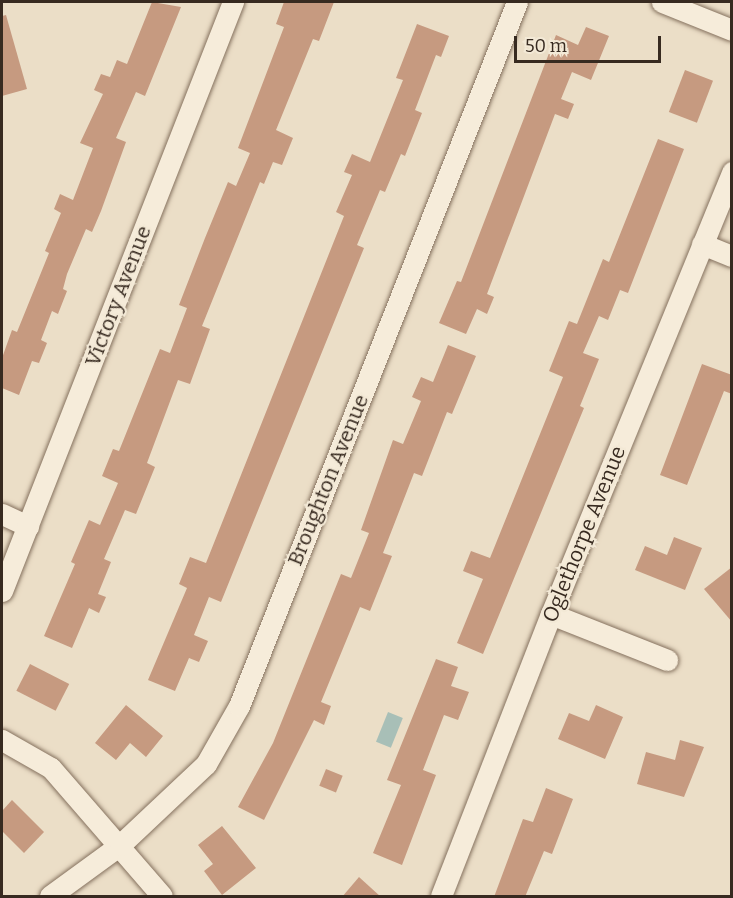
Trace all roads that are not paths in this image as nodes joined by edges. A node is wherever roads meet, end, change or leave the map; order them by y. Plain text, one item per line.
1 (233, 2) edge
2 (517, 2) edge
3 (662, 2) edge
4 (732, 30) edge
5 (732, 172) edge
6 (722, 223) edge
7 (702, 244) junction
8 (732, 256) edge
9 (2, 514) edge
10 (28, 526) junction
11 (2, 591) edge
12 (551, 614) junction
13 (666, 660) dead end
14 (2, 740) edge
15 (120, 845) junction
16 (50, 897) edge
17 (162, 897) edge
18 (441, 897) edge

1 - 10 street, Victory Avenue
2 - 15 street, Broughton Avenue
3 - 4 street
5 - 6 street, Oglethorpe Avenue
6 - 7 street, Oglethorpe Avenue
7 - 8 street
7 - 12 street, Oglethorpe Avenue
9 - 10 street
10 - 11 street, Victory Avenue
12 - 13 street
12 - 18 street, Oglethorpe Avenue
14 - 15 street
15 - 16 street, Broughton Avenue
15 - 17 street

